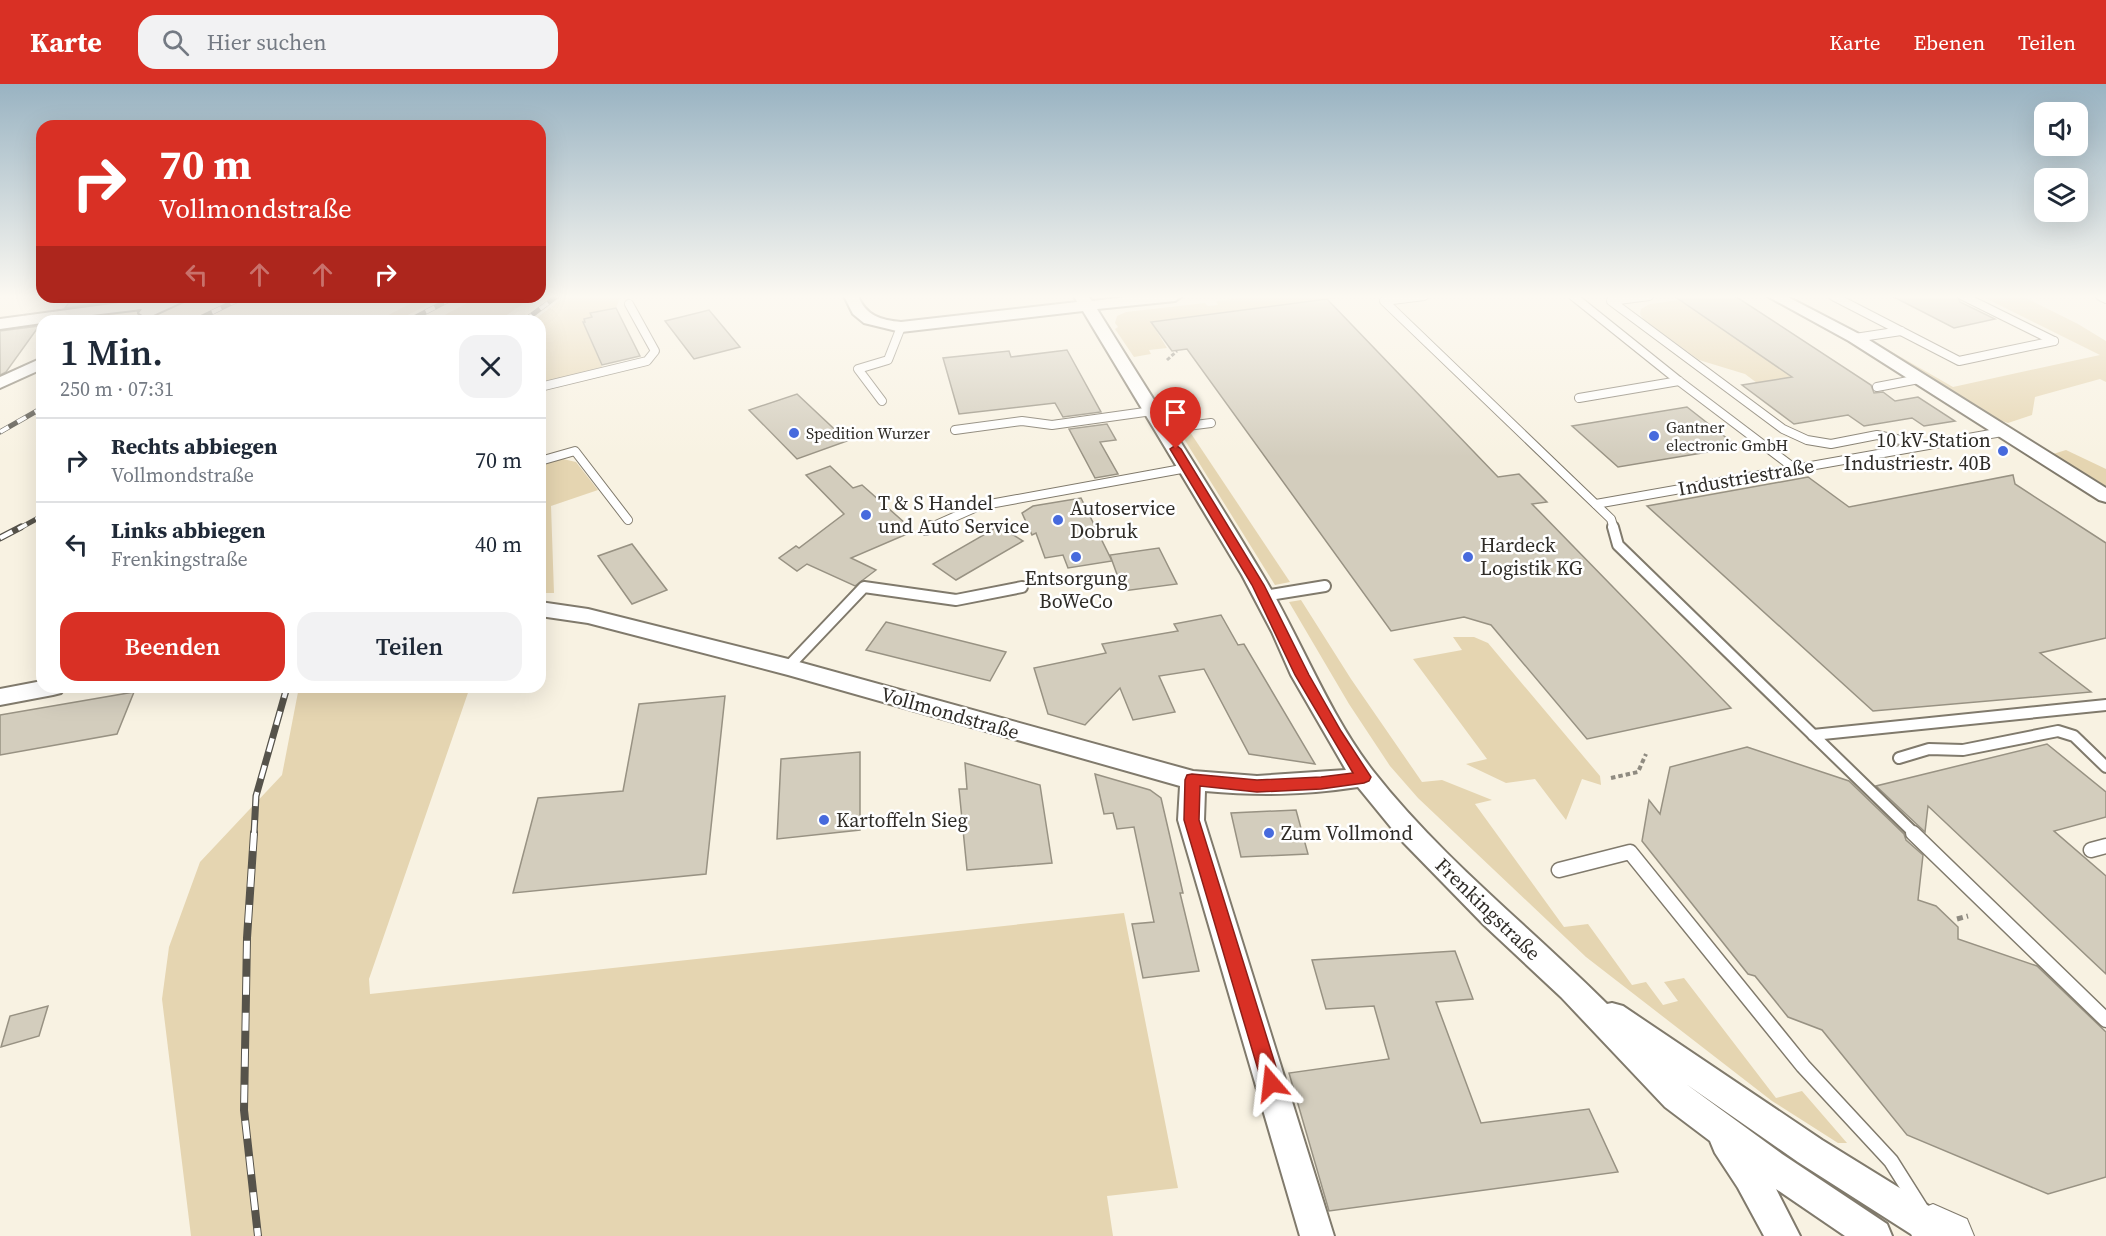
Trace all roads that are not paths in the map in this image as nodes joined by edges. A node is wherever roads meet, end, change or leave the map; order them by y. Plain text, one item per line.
1 (654, 350) edge
2 (892, 350) edge
3 (1114, 350) edge
4 (1434, 350) edge
5 (1640, 350) edge
6 (1677, 350) edge
7 (1872, 350) edge
8 (1937, 350) edge
9 (2010, 350) edge
10 (36, 366) edge
11 (1919, 379) junction
12 (1679, 381) junction
13 (0, 383) edge
14 (546, 386) edge
15 (1877, 387) dead end
16 (1579, 398) dead end
17 (882, 401) dead end
18 (1152, 411) junction
19 (1211, 423) dead end
20 (1164, 429) junction
21 (955, 430) dead end
22 (2002, 432) junction
23 (1923, 445) junction
24 (546, 459) edge
25 (1187, 468) junction
26 (1794, 468) junction
27 (2106, 496) edge
28 (1596, 504) junction
29 (628, 520) dead end
30 (926, 529) dead end
31 (1325, 586) dead end
32 (1022, 587) dead end
33 (1264, 596) junction
34 (546, 610) edge
35 (788, 667) junction
36 (36, 690) edge
37 (0, 697) edge
38 (2106, 705) edge
39 (1813, 735) junction
40 (1899, 758) dead end
41 (2106, 767) edge
42 (1364, 777) junction
43 (1192, 780) junction
44 (2106, 846) edge
45 (2091, 850) dead end
46 (1559, 870) dead end
47 (1571, 988) junction
48 (2106, 1020) edge
49 (1714, 1126) junction
50 (1937, 1234) edge
51 (1317, 1236) edge
52 (1783, 1236) edge
53 (1875, 1236) edge

1 - 14 lane
2 - 17 lane
3 - 18 street, Frenkingstraße
4 - 28 lane
5 - 12 lane
6 - 23 lane
7 - 11 street
8 - 9 lane
10 - 13 street
11 - 15 lane
11 - 22 street
12 - 16 lane
12 - 26 lane
18 - 20 street, Frenkingstraße
18 - 21 lane
19 - 20 lane
20 - 25 street, Frenkingstraße
22 - 23 lane, Industriestraße
22 - 27 street
23 - 26 lane, Industriestraße
24 - 29 lane
25 - 30 lane
25 - 33 street, Frenkingstraße
26 - 28 lane, Industriestraße
28 - 39 lane
31 - 33 lane
32 - 35 lane
33 - 42 street, Frenkingstraße
34 - 35 street, Vollmondstraße
35 - 43 street, Vollmondstraße
36 - 37 street
38 - 39 lane
39 - 48 lane
40 - 41 lane
42 - 43 street, Vollmondstraße
42 - 47 street, Frenkingstraße
43 - 51 street
44 - 45 lane
46 - 50 lane
47 - 49 street, Frenkingstraße
47 - 50 street, Frenkingstraße
49 - 52 street
49 - 53 street, Frenkingstraße

